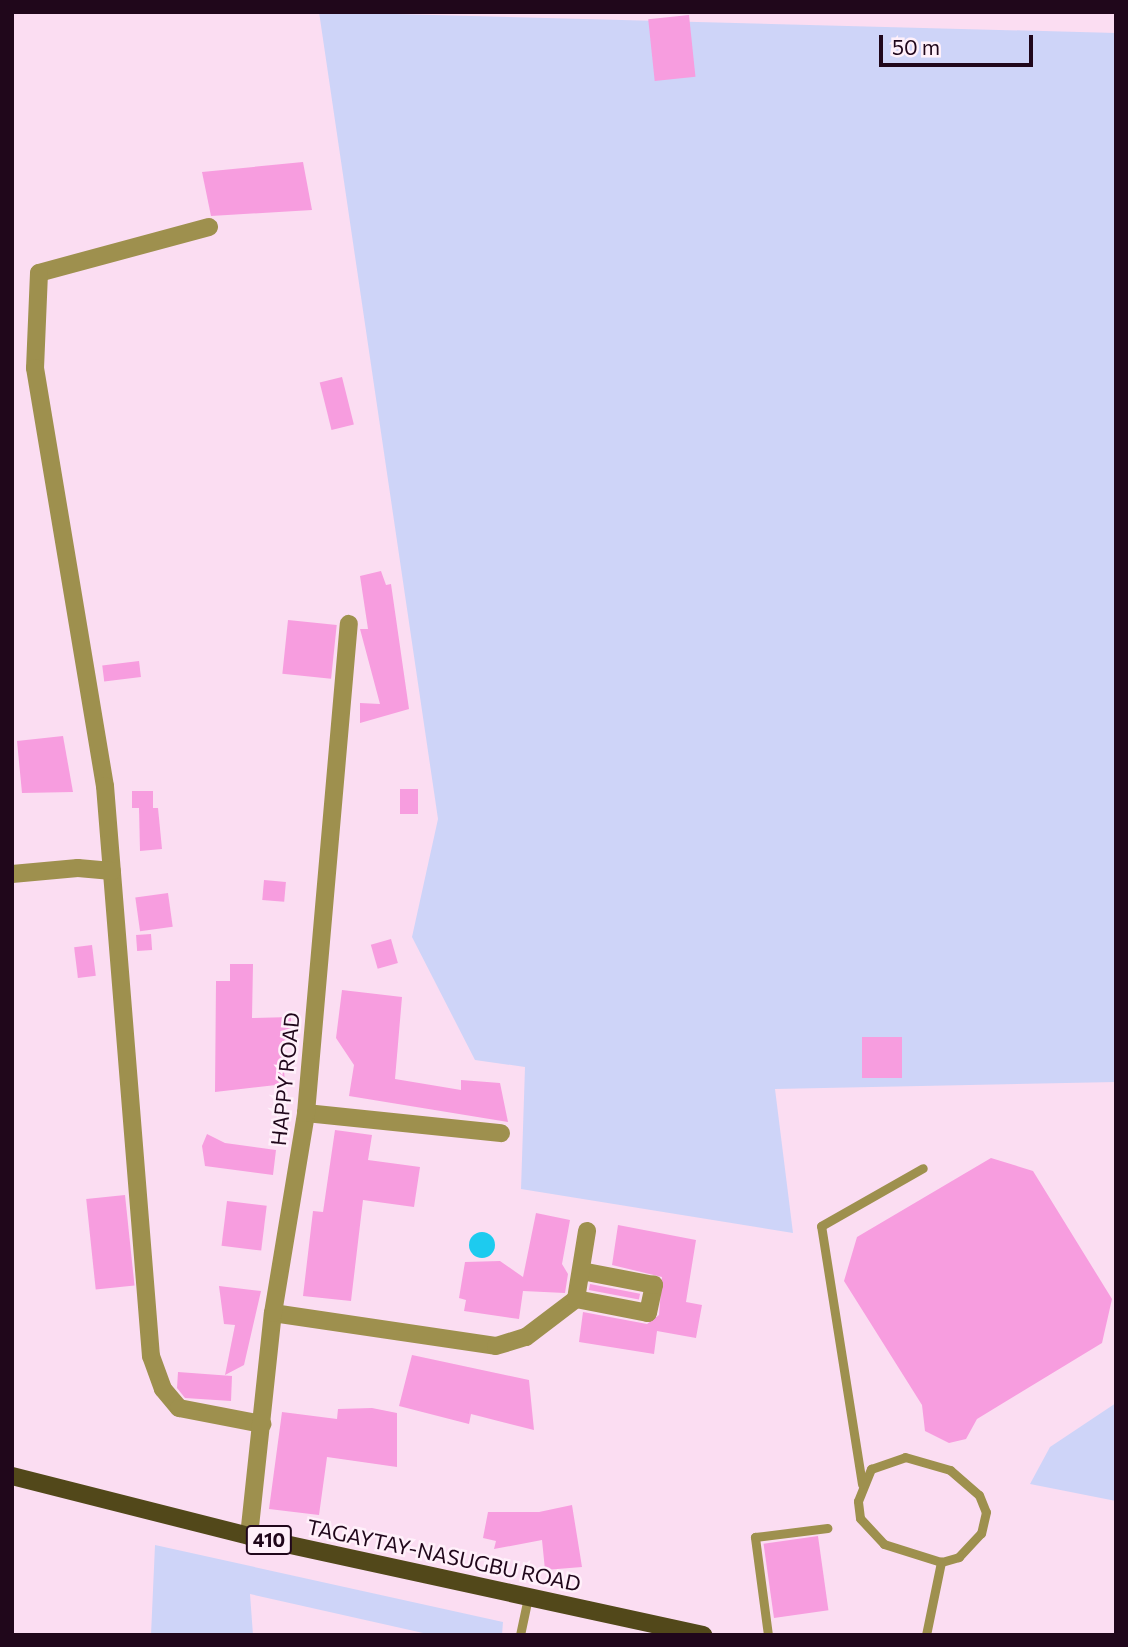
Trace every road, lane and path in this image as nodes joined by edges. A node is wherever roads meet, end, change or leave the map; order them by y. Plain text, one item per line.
1 (209, 227) dead end
2 (349, 624) dead end
3 (112, 871) junction
4 (12, 874) edge
5 (306, 1113) junction
6 (501, 1133) dead end
7 (923, 1168) dead end
8 (587, 1231) dead end
9 (581, 1271) junction
10 (576, 1299) junction
11 (273, 1313) junction
12 (262, 1424) junction
13 (12, 1476) edge
14 (862, 1484) junction
15 (827, 1528) dead end
16 (249, 1536) junction
17 (941, 1562) junction
18 (528, 1595) junction
19 (520, 1635) edge
20 (703, 1635) edge
21 (768, 1635) edge
22 (926, 1635) edge

1 - 3 street
2 - 5 street, HAPPY ROAD
3 - 4 street
3 - 12 street
5 - 6 street
5 - 11 street, HAPPY ROAD
7 - 14 lane
8 - 9 street
9 - 10 street
9 - 10 street
10 - 11 street
11 - 12 street, HAPPY ROAD
12 - 16 street, HAPPY ROAD
13 - 16 main road, TAGAYTAY-NASUGBU ROAD / 410
14 - 17 lane
14 - 17 lane
15 - 21 lane
16 - 18 main road, TAGAYTAY-NASUGBU ROAD / 410
17 - 22 lane
18 - 19 lane
18 - 20 main road, TAGAYTAY-NASUGBU ROAD / 410

